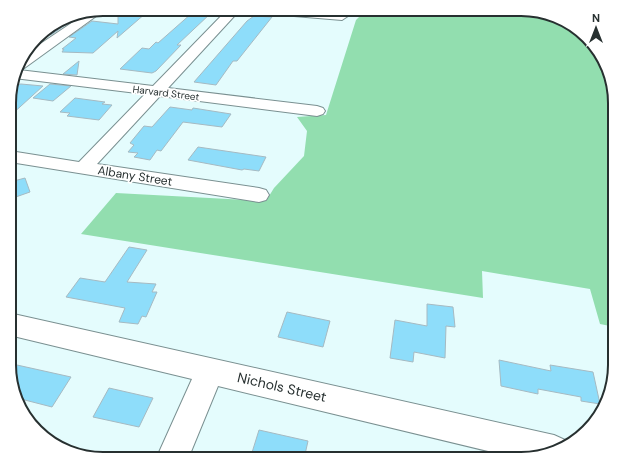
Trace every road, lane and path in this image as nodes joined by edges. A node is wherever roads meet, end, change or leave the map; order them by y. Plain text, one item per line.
1 (228, 16) edge
2 (88, 18) edge
3 (29, 58) edge
4 (21, 75) edge
5 (156, 92) junction
6 (317, 111) dead end
7 (16, 158) edge
8 (83, 168) junction
9 (260, 195) dead end
10 (16, 326) edge
11 (210, 370) junction
12 (544, 449) edge
13 (175, 452) edge

1 - 5 street
2 - 3 street
4 - 5 street, Harvard Street
5 - 6 street, Harvard Street
5 - 8 street
7 - 8 street, Albany Street
8 - 9 street, Albany Street
10 - 11 street, Nichols Street
11 - 12 street, Nichols Street
11 - 13 street

